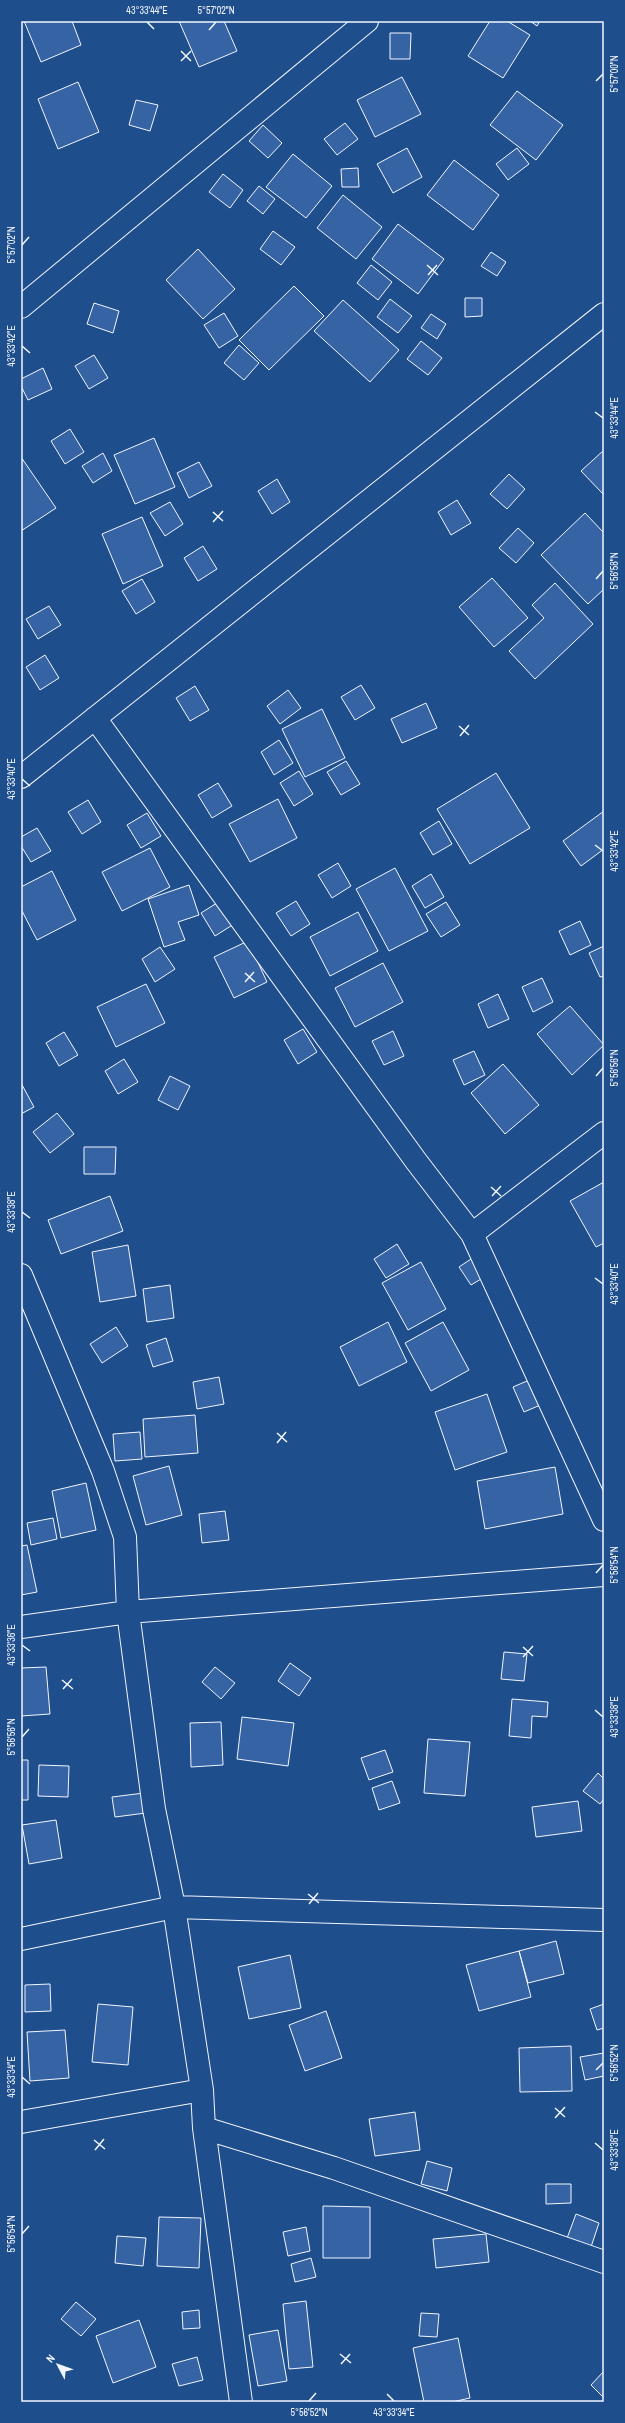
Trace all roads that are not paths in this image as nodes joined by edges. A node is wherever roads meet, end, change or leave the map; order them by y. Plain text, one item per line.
1 (367, 21) edge
2 (21, 307) edge
3 (604, 314) edge
4 (95, 718) junction
5 (21, 777) edge
6 (604, 1133) edge
7 (472, 1234) junction
8 (21, 1274) edge
9 (604, 1520) edge
10 (604, 1575) edge
11 (128, 1612) junction
12 (21, 1627) edge
13 (174, 1907) junction
14 (604, 1920) edge
15 (21, 1939) edge
16 (202, 2090) junction
17 (21, 2122) edge
18 (204, 2128) junction
19 (604, 2262) edge
20 (241, 2402) edge

1 - 2 street
3 - 4 street
4 - 5 street
4 - 7 street
6 - 7 street
7 - 9 street
8 - 11 street
10 - 11 street
11 - 12 street
11 - 13 street
13 - 14 street
13 - 15 street
13 - 16 street
16 - 17 street
16 - 18 street
18 - 19 street
18 - 20 street

